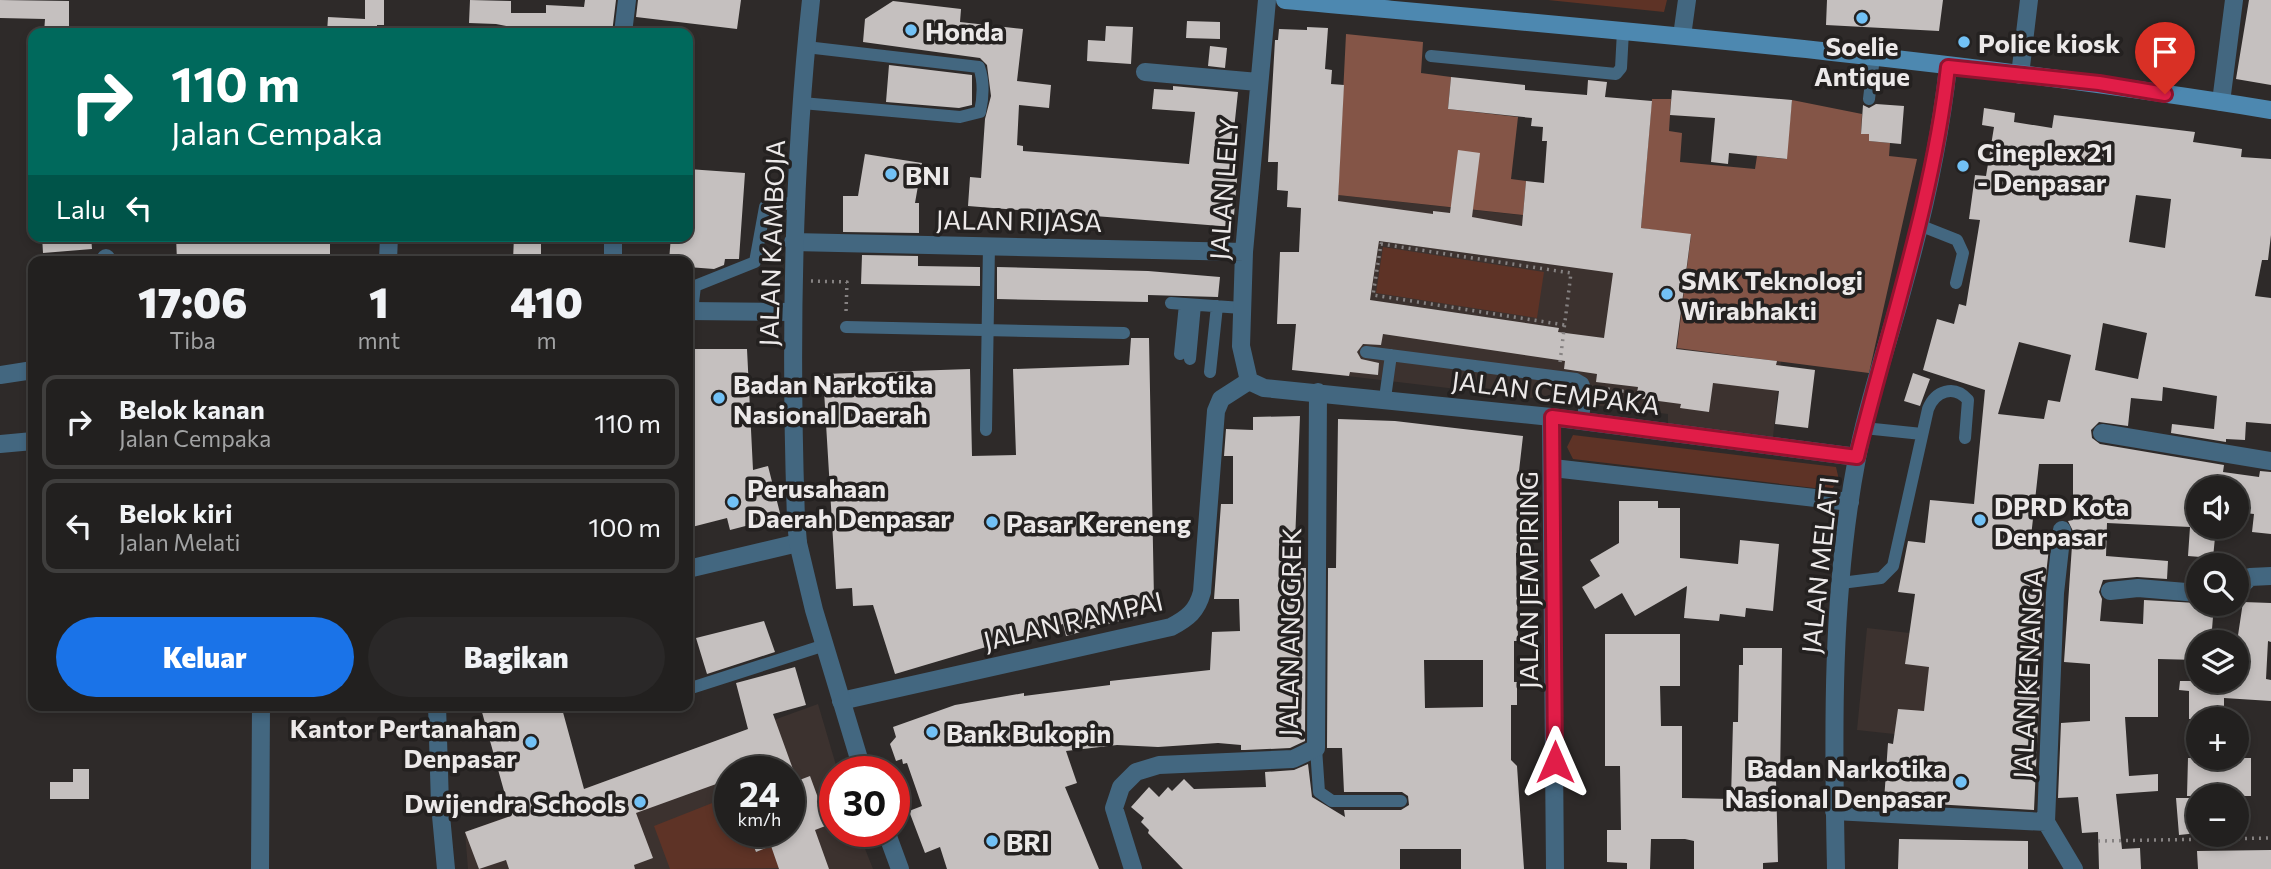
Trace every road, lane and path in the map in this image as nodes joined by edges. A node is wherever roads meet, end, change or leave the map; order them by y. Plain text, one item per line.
1 (626, 0) edge
2 (811, 0) edge
3 (1267, 0) edge
4 (1285, 0) edge
5 (1687, 0) edge
6 (2029, 0) edge
7 (2234, 0) edge
8 (623, 28) edge
9 (1623, 31) junction
10 (1682, 36) junction
11 (806, 47) junction
12 (1431, 56) dead end
13 (1874, 57) junction
14 (1948, 67) junction
15 (1145, 72) dead end
16 (2020, 75) junction
17 (1258, 82) junction
18 (1869, 99) dead end
19 (2221, 102) junction
20 (802, 103) junction
21 (2271, 110) edge
22 (796, 202) junction
23 (1919, 225) junction
24 (793, 242) junction
25 (989, 245) junction
26 (1244, 251) junction
27 (792, 281) junction
28 (1956, 283) dead end
29 (693, 296) edge
30 (1171, 303) dead end
31 (1190, 304) junction
32 (1217, 306) junction
33 (1242, 308) junction
34 (693, 311) edge
35 (791, 312) junction
36 (1564, 325) junction
37 (846, 327) joint
38 (985, 330) junction
39 (1124, 333) dead end
40 (1366, 352) dead end
41 (1391, 355) junction
42 (1185, 357) dead end
43 (28, 371) edge
44 (1210, 372) dead end
45 (0, 375) edge
46 (1558, 375) junction
47 (1249, 382) junction
48 (1585, 386) junction
49 (1318, 392) junction
50 (1628, 392) dead end
51 (1385, 398) junction
52 (1552, 417) junction
53 (1583, 421) junction
54 (1864, 428) junction
55 (986, 430) dead end
56 (2102, 433) dead end
57 (1922, 434) junction
58 (1965, 438) dead end
59 (28, 441) edge
60 (0, 444) edge
61 (1857, 457) junction
62 (2271, 461) edge
63 (1553, 468) junction
64 (1850, 502) junction
65 (2062, 530) dead end
66 (798, 543) junction
67 (693, 568) edge
68 (2271, 576) edge
69 (2249, 578) edge
70 (1841, 583) junction
71 (2110, 592) dead end
72 (2186, 592) edge
73 (825, 645) junction
74 (693, 687) edge
75 (841, 701) junction
76 (261, 711) edge
77 (436, 711) edge
78 (1316, 748) junction
79 (858, 756) edge
80 (1401, 802) dead end
81 (1835, 811) junction
82 (2046, 822) junction
83 (2271, 838) edge
84 (2098, 841) dead end
85 (892, 847) edge
86 (260, 869) edge
87 (446, 869) edge
88 (900, 869) edge
89 (1133, 869) edge
90 (1555, 869) edge
91 (1836, 869) edge
92 (2074, 869) edge

1 - 8 street
2 - 11 street, JALAN KAMBOJA
3 - 17 street, JALAN LELY
4 - 9 main road
5 - 10 street
6 - 16 street
7 - 19 street
9 - 10 main road
9 - 12 lane
10 - 13 main road
11 - 20 street, JALAN KAMBOJA
11 - 20 lane
13 - 14 main road
13 - 18 lane
14 - 16 main road
14 - 23 street, JALAN MELATI
15 - 17 street
16 - 19 main road
17 - 26 street, JALAN LELY
19 - 21 main road
20 - 22 street, JALAN KAMBOJA
22 - 24 street, JALAN KAMBOJA
22 - 29 lane
23 - 28 lane
23 - 54 street, JALAN MELATI
24 - 25 street, JALAN RIJASA
24 - 27 street, JALAN KAMBOJA
25 - 26 street, JALAN RIJASA
25 - 38 lane
26 - 33 street, JALAN LELY
27 - 35 street, JALAN KAMBOJA
27 - 37 path
30 - 31 lane
31 - 32 lane
31 - 42 lane
32 - 33 lane
32 - 44 lane
33 - 47 street, JALAN LELY
34 - 35 street
35 - 66 street, JALAN KAMBOJA
36 - 36 path
36 - 46 path
37 - 38 lane
38 - 39 lane
38 - 55 lane
40 - 41 lane
41 - 46 lane
41 - 51 lane
43 - 45 street
46 - 48 lane
47 - 49 street, JALAN CEMPAKA
47 - 75 street, JALAN RAMPAI
48 - 50 path
48 - 53 lane
49 - 51 street, JALAN CEMPAKA
49 - 78 street, JALAN ANGGREK
51 - 52 street, JALAN CEMPAKA
52 - 53 street, JALAN CEMPAKA
52 - 63 street, JALAN JEMPIRING
53 - 61 street, JALAN CEMPAKA
54 - 57 lane
54 - 61 street, JALAN MELATI
56 - 62 street
57 - 58 lane
57 - 70 lane
59 - 60 street
61 - 64 street, JALAN MELATI
63 - 64 street
63 - 90 street, JALAN JEMPIRING
64 - 70 street, JALAN MELATI
65 - 82 street, JALAN KENANGA
66 - 67 street
66 - 73 street, JALAN KAMBOJA
68 - 69 street
70 - 81 street, JALAN MELATI
71 - 72 street
73 - 74 lane
73 - 75 street, JALAN KAMBOJA
75 - 79 street, JALAN KAMBOJA
76 - 86 street
77 - 87 street
78 - 80 lane
78 - 89 street, JALAN ANGGREK
81 - 82 street
81 - 91 street, JALAN MELATI
82 - 92 street
83 - 84 path
85 - 88 street

